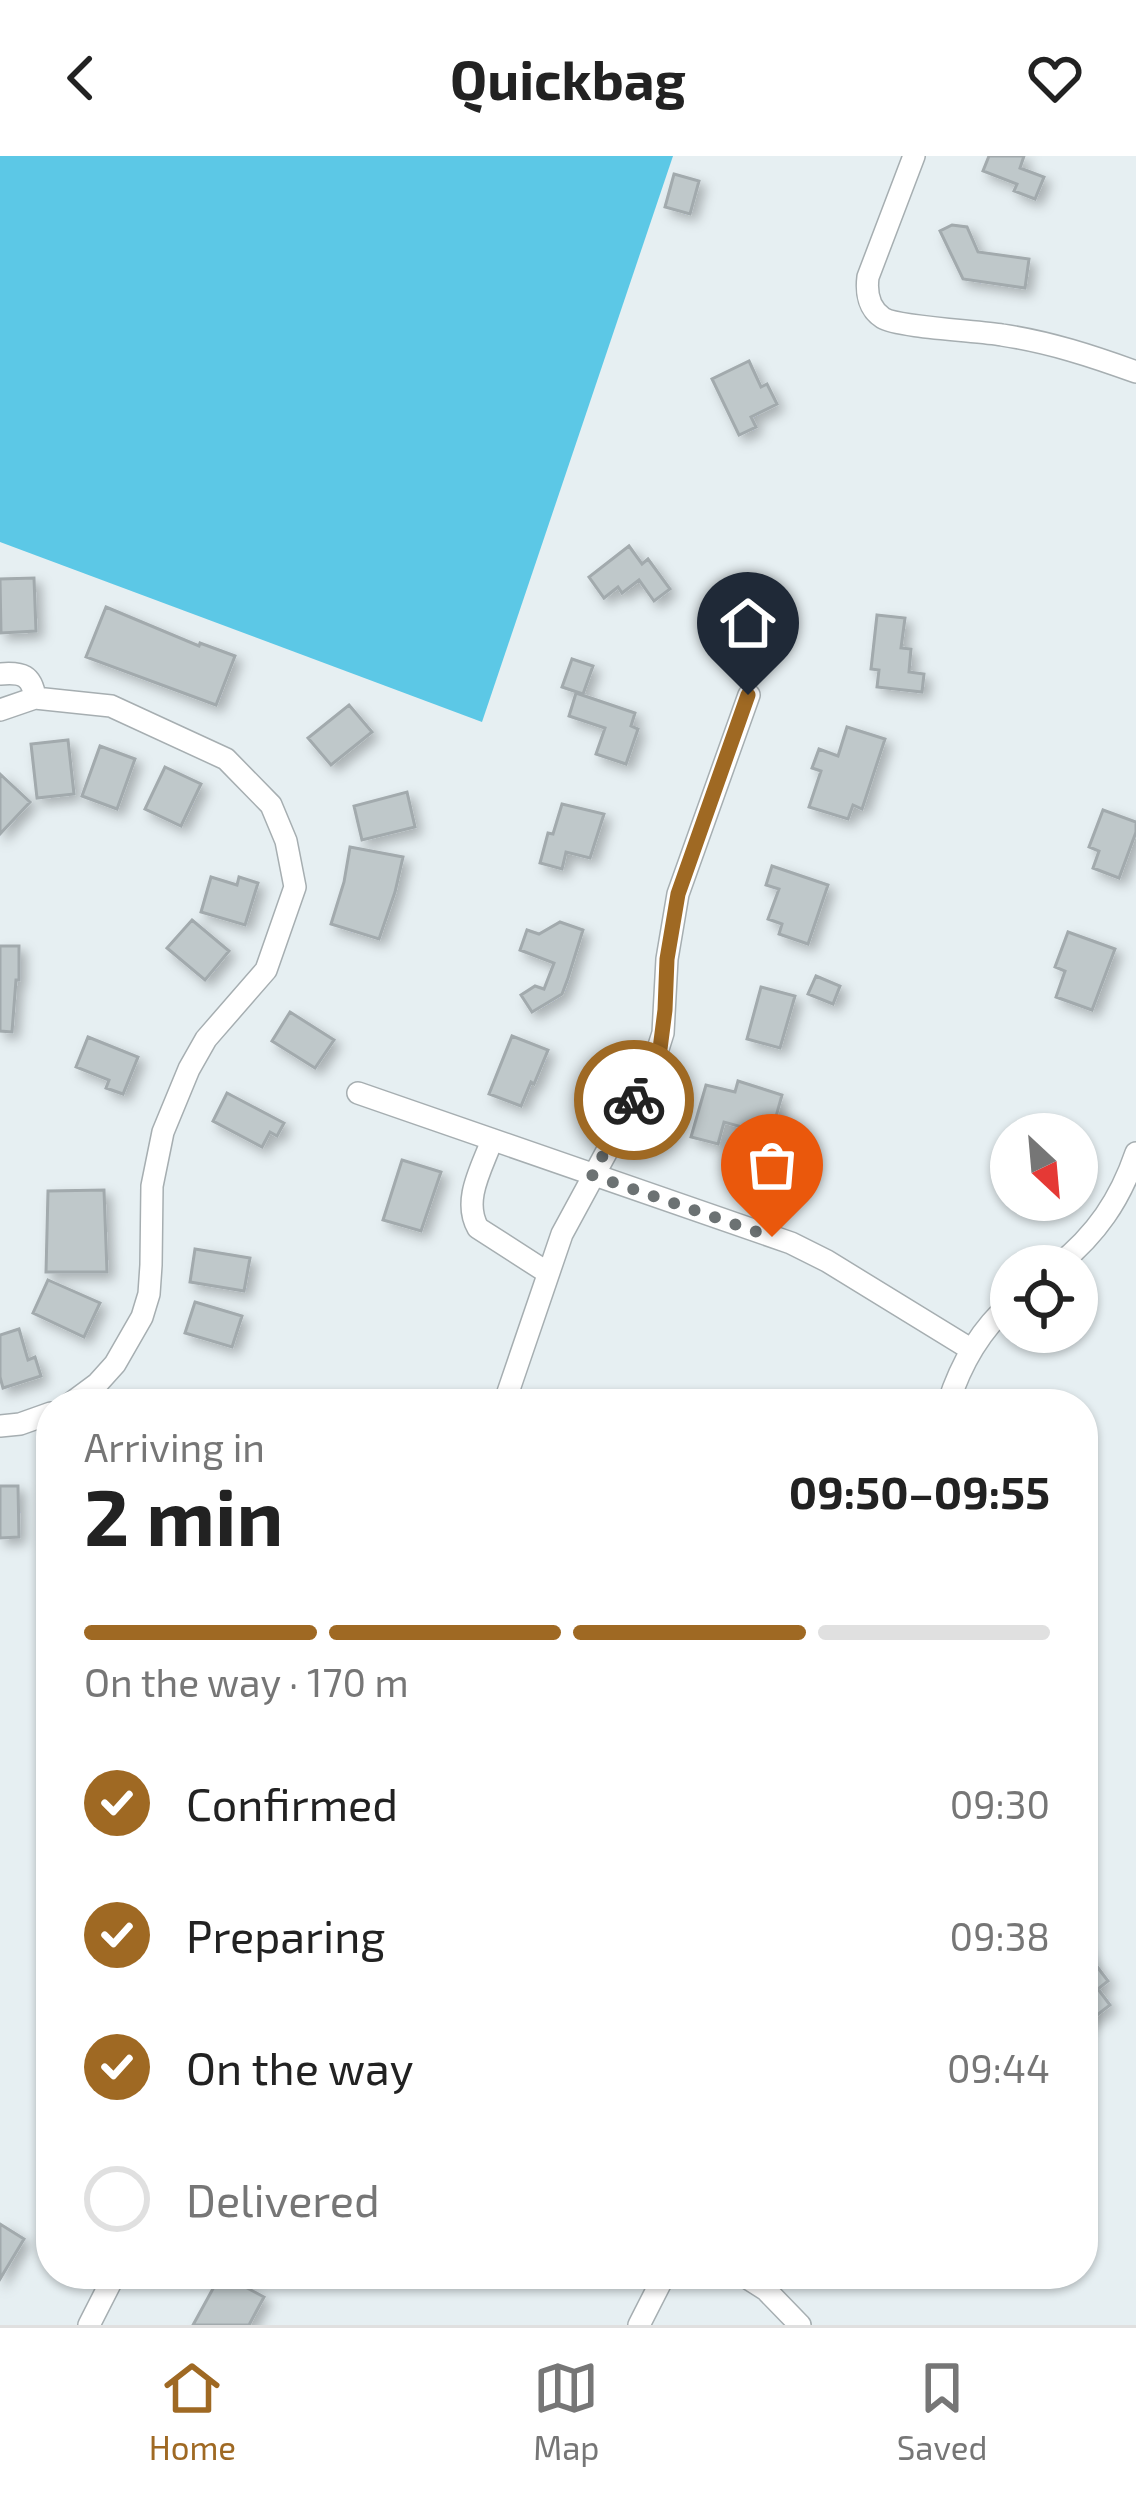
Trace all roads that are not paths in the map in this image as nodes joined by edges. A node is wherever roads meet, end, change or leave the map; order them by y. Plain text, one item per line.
1 (914, 156) edge
2 (1136, 372) edge
3 (0, 674) edge
4 (748, 695) dead end
5 (35, 698) junction
6 (0, 710) edge
7 (358, 1093) dead end
8 (492, 1140) junction
9 (1136, 1153) edge
10 (592, 1175) junction
11 (1129, 1192) edge
12 (1080, 1245) edge
13 (548, 1273) junction
14 (990, 1326) edge
15 (972, 1350) junction
16 (90, 1389) edge
17 (509, 1389) edge
18 (955, 1389) edge
19 (36, 1418) edge
20 (0, 1426) edge
21 (107, 2289) edge
22 (657, 2289) edge
23 (764, 2289) edge
24 (89, 2325) edge
25 (639, 2325) edge
26 (800, 2325) edge

1 - 2 street
3 - 5 street
4 - 10 street
5 - 6 street
5 - 16 street
7 - 8 street
8 - 10 street
8 - 13 street
9 - 11 street
10 - 13 street
10 - 15 street
11 - 12 street
13 - 17 street
14 - 15 street
15 - 18 street
19 - 20 street
21 - 24 street
22 - 25 street
23 - 26 street

